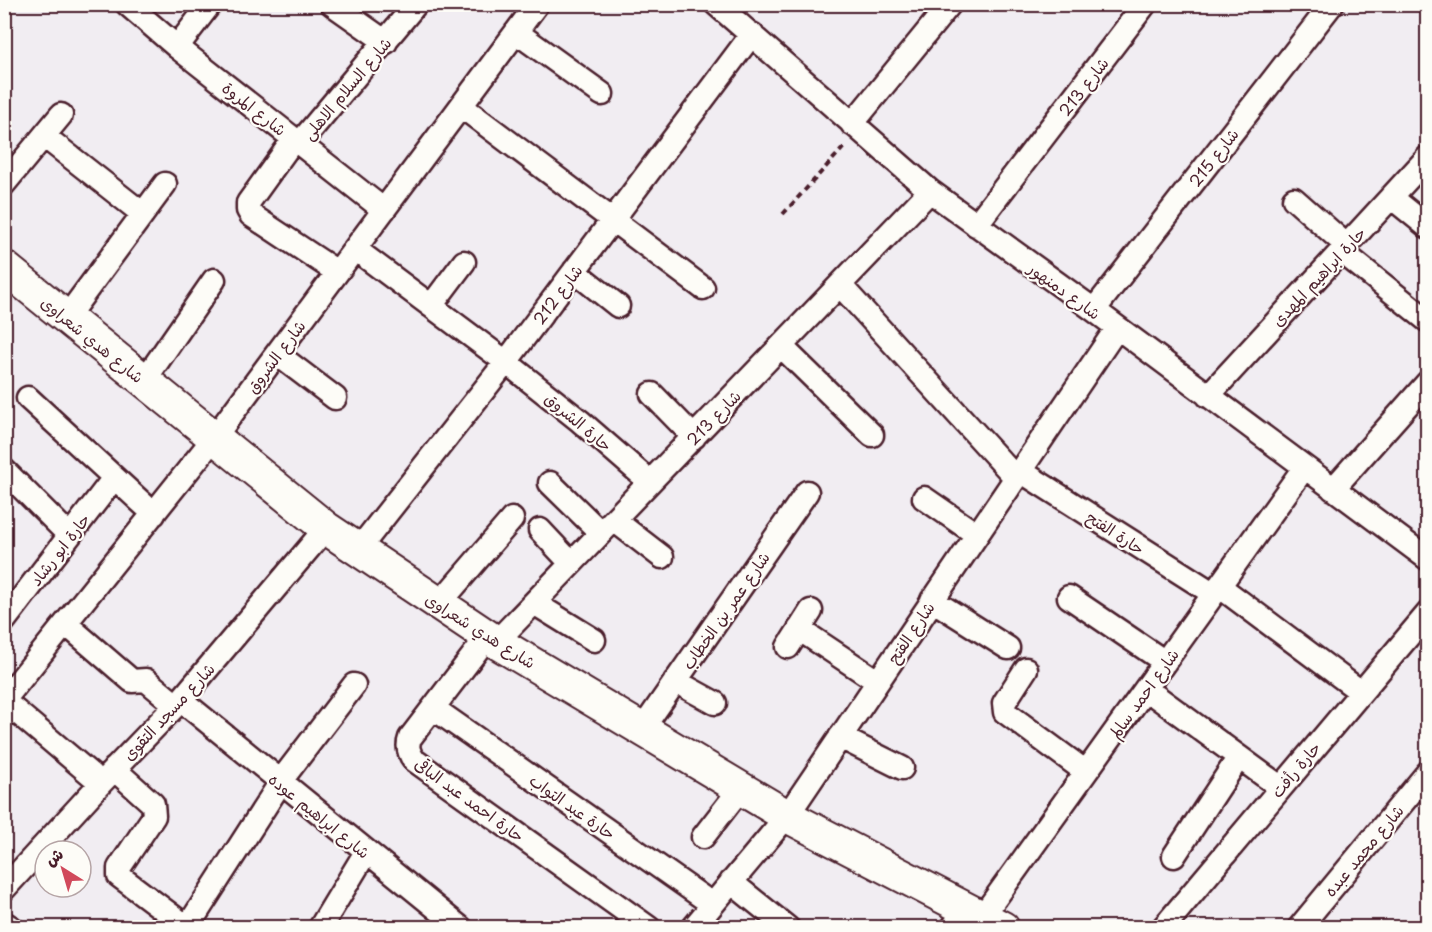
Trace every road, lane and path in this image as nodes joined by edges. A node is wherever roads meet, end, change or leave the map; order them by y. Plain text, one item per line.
1 (127, 4) edge
2 (210, 4) edge
3 (332, 4) edge
4 (416, 4) edge
5 (537, 4) edge
6 (950, 4) edge
7 (1145, 4) edge
8 (1332, 4) edge
9 (726, 8) edge
10 (516, 32) junction
11 (752, 34) junction
12 (386, 42) junction
13 (177, 47) junction
14 (602, 94) dead end
15 (461, 106) junction
16 (61, 115) dead end
17 (855, 127) junction
18 (44, 136) junction
19 (297, 141) junction
20 (1428, 157) edge
21 (4, 184) edge
22 (165, 184) dead end
23 (930, 191) junction
24 (1391, 196) junction
25 (1294, 199) dead end
26 (384, 210) junction
27 (143, 214) junction
28 (783, 214) dead end
29 (612, 219) junction
30 (976, 225) junction
31 (1428, 227) edge
32 (1344, 248) junction
33 (355, 249) junction
34 (464, 262) dead end
35 (4, 267) edge
36 (574, 271) junction
37 (337, 272) junction
38 (214, 280) dead end
39 (840, 285) junction
40 (703, 288) dead end
41 (431, 306) junction
42 (618, 306) dead end
43 (1094, 310) junction
44 (66, 318) junction
45 (1428, 321) edge
46 (1117, 328) junction
47 (782, 346) junction
48 (277, 354) junction
49 (506, 362) junction
50 (144, 381) junction
51 (1428, 382) edge
52 (652, 394) dead end
53 (1208, 396) junction
54 (28, 398) dead end
55 (335, 398) dead end
56 (872, 435) dead end
57 (694, 437) junction
58 (214, 438) junction
59 (1304, 468) junction
60 (4, 470) edge
61 (1017, 474) junction
62 (114, 478) junction
63 (650, 482) junction
64 (550, 483) dead end
65 (1333, 489) junction
66 (807, 492) dead end
67 (924, 498) dead end
68 (154, 513) junction
69 (512, 519) dead end
70 (607, 527) junction
71 (326, 528) junction
72 (540, 530) dead end
73 (69, 534) junction
74 (976, 534) junction
75 (358, 550) junction
76 (1426, 556) edge
77 (662, 557) dead end
78 (571, 563) junction
79 (1216, 590) junction
80 (1069, 597) dead end
81 (932, 600) junction
82 (534, 603) junction
83 (438, 604) junction
84 (1428, 613) edge
85 (4, 621) edge
86 (66, 624) junction
87 (800, 629) dead end
88 (492, 639) junction
89 (594, 640) dead end
90 (1008, 648) dead end
91 (1165, 662) junction
92 (1026, 669) dead end
93 (675, 681) junction
94 (877, 681) junction
95 (354, 685) dead end
96 (1146, 689) junction
97 (1361, 692) junction
98 (4, 701) edge
99 (178, 702) junction
100 (715, 703) dead end
101 (433, 708) junction
102 (642, 728) junction
103 (840, 737) junction
104 (1239, 757) junction
105 (902, 768) dead end
106 (1086, 772) junction
107 (1428, 772) edge
108 (108, 776) junction
109 (280, 783) junction
110 (1280, 787) junction
111 (741, 788) junction
112 (787, 816) junction
113 (703, 837) dead end
114 (366, 852) junction
115 (1174, 856) dead end
116 (8, 881) edge
117 (731, 882) junction
118 (712, 904) junction
119 (976, 920) edge
120 (4, 923) edge
121 (458, 926) edge
122 (12, 927) edge
123 (187, 927) edge
124 (320, 927) edge
125 (649, 927) edge
126 (693, 927) edge
127 (788, 927) edge
128 (1163, 927) edge
129 (1299, 927) edge

1 - 13 street, شارع المروة
2 - 13 street
3 - 12 street
4 - 12 street, شارع السلام الاهلى
5 - 10 street, شارع الشروق
6 - 17 street
7 - 30 street, شارع 213
8 - 43 street, شارع 215
9 - 11 street, شارع دمنهور
10 - 14 street
10 - 15 street, شارع الشروق
11 - 17 street, شارع دمنهور
11 - 29 street, شارع 212
12 - 19 street, شارع السلام الاهلى
13 - 19 street, شارع المروة
15 - 26 street, شارع الشروق
15 - 29 street
16 - 18 street
17 - 23 street, شارع دمنهور
17 - 28 path
18 - 21 street
18 - 27 street
19 - 26 street, شارع المروة
19 - 37 street, شارع السلام الاهلى
20 - 24 street, حارة ابراهيم المهدى
22 - 27 street
23 - 30 street, شارع دمنهور
23 - 39 street, شارع 213
24 - 31 street
24 - 32 street, حارة ابراهيم المهدى
25 - 32 street
26 - 33 street, شارع الشروق
27 - 44 street
29 - 36 street, شارع 212
29 - 40 street
30 - 43 street, شارع دمنهور
32 - 45 street
32 - 53 street, حارة ابراهيم المهدى
33 - 37 street, شارع الشروق
33 - 41 street, حارة الشروق
34 - 41 street
35 - 44 street, شارع هدي شعراوى
36 - 42 street
36 - 49 street, شارع 212
37 - 48 street, شارع الشروق
38 - 50 street
39 - 47 street, شارع 213
39 - 61 street, حارة الفتح
41 - 49 street, حارة الشروق
43 - 46 street, شارع دمنهور
44 - 50 street, شارع هدي شعراوى
46 - 53 street, شارع دمنهور
46 - 61 street, شارع الفتح
47 - 56 street
47 - 57 street, شارع 213
48 - 55 street
48 - 58 street, شارع الشروق
49 - 63 street, حارة الشروق
49 - 75 street, شارع 212
50 - 58 street, شارع هدي شعراوى
51 - 65 street
52 - 57 street
53 - 59 street, شارع دمنهور
54 - 62 street
57 - 63 street, شارع 213
58 - 68 street, شارع الشروق
58 - 71 street, شارع هدي شعراوى
59 - 65 street, شارع دمنهور
59 - 79 street, شارع احمد سالم
60 - 73 street
61 - 74 street, شارع الفتح
61 - 79 street, حارة الفتح
62 - 68 street
62 - 73 street, حارة ابو رشاد
63 - 70 street, شارع 213
64 - 70 street
65 - 76 street, شارع دمنهور
66 - 93 street, شارع عمر بن الخطاب
67 - 74 street
68 - 86 street, شارع الشروق
69 - 83 street
70 - 77 street
70 - 78 street, شارع 213
71 - 75 street, شارع هدي شعراوى
71 - 99 street, شارع مسجد التقوى
72 - 78 street
73 - 85 street, حارة ابو رشاد
74 - 81 street, شارع الفتح
75 - 83 street, شارع هدي شعراوى
78 - 82 street, شارع 213
79 - 91 street, شارع احمد سالم
79 - 97 street, حارة الفتح
80 - 91 street
81 - 90 street
81 - 94 street, شارع الفتح
82 - 88 street, شارع 213
82 - 89 street
83 - 88 street, شارع هدي شعراوى
84 - 97 street, حارة رأفت
86 - 98 street, شارع الشروق
86 - 99 street, شارع ابراهيم عوده
87 - 94 street
88 - 101 street, حارة احمد عبد الباقى
88 - 102 street, شارع هدي شعراوى
91 - 96 street, شارع احمد سالم
92 - 106 street
93 - 100 street
93 - 102 street, شارع عمر بن الخطاب
94 - 103 street, شارع الفتح
95 - 109 street
96 - 104 street
96 - 106 street, شارع احمد سالم
97 - 110 street, حارة رأفت
98 - 108 street
99 - 108 street, شارع مسجد التقوى
99 - 109 street, شارع ابراهيم عوده
101 - 118 street, حارة عبد التواب
101 - 125 street, حارة احمد عبد الباقى
102 - 111 street, شارع هدي شعراوى
103 - 105 street
103 - 112 street, شارع الفتح
104 - 110 street
104 - 115 street
106 - 119 street, شارع احمد سالم
107 - 129 street, شارع محمد عبده
108 - 116 street, شارع مسجد التقوى
108 - 123 street
109 - 114 street, شارع ابراهيم عوده
109 - 123 street
110 - 128 street, حارة رأفت
111 - 112 street, شارع هدي شعراوى
111 - 113 street
112 - 117 street, شارع الفتح
112 - 119 street, شارع هدي شعراوى
114 - 121 street, شارع ابراهيم عوده
114 - 124 street
117 - 118 street, شارع الفتح
117 - 127 street
118 - 126 street, شارع الفتح
120 - 122 street

